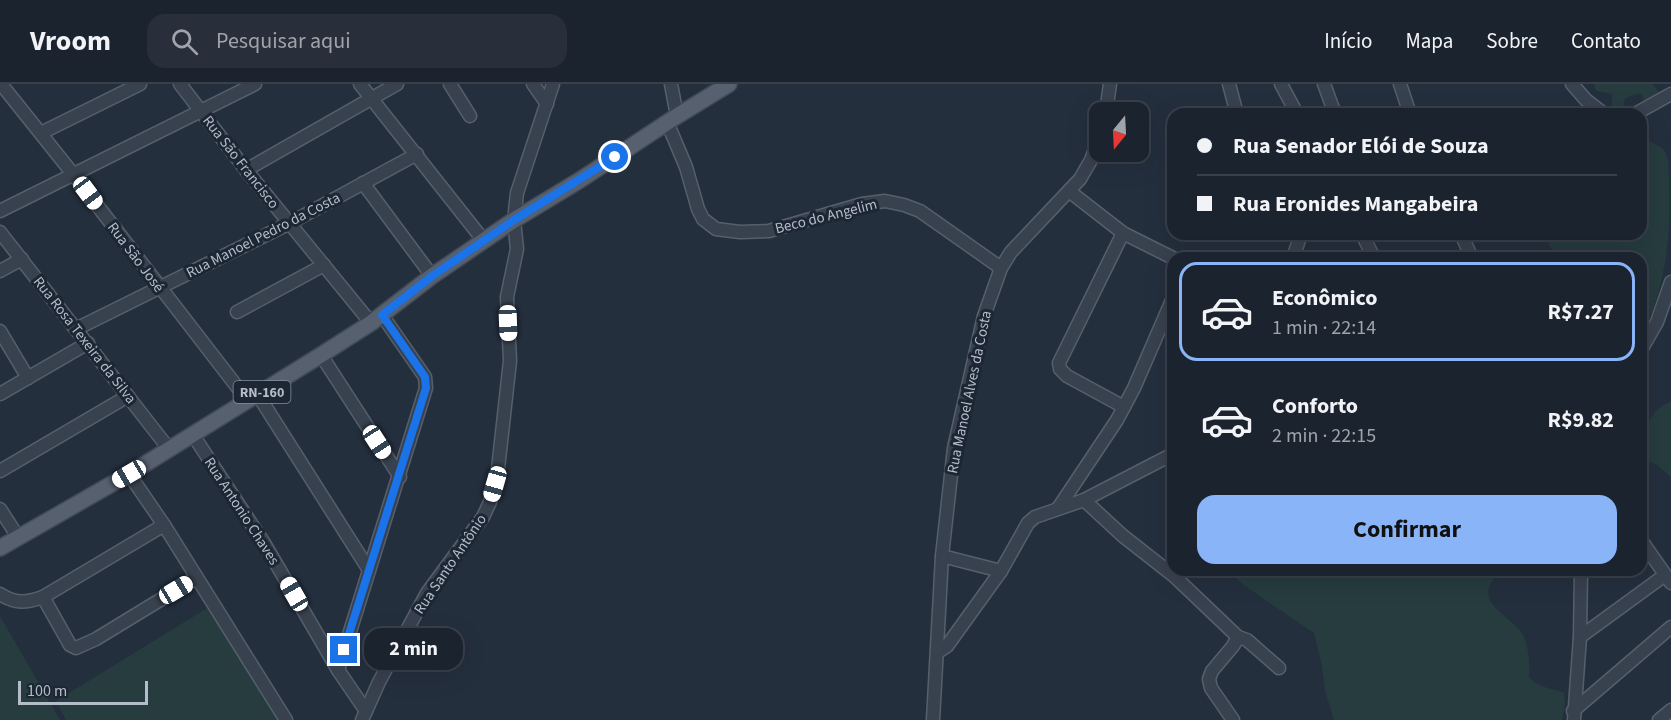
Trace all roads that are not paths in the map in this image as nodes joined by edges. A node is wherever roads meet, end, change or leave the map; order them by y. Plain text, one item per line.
1 (1, 84) edge
2 (140, 84) edge
3 (180, 84) edge
4 (255, 84) edge
5 (360, 84) edge
6 (397, 84) edge
7 (450, 84) edge
8 (533, 84) edge
9 (553, 84) edge
10 (671, 84) edge
11 (729, 84) edge
12 (1110, 84) edge
13 (1228, 84) edge
14 (1281, 84) edge
15 (1324, 84) edge
16 (1400, 84) edge
17 (1572, 84) edge
18 (1671, 94) edge
19 (373, 98) junction
20 (1107, 102) edge
21 (547, 104) junction
22 (1235, 108) edge
23 (1294, 108) edge
24 (1333, 108) edge
25 (1408, 108) edge
26 (1596, 108) edge
27 (1646, 108) edge
28 (200, 111) junction
29 (470, 116) dead end
30 (672, 119) junction
31 (40, 133) junction
32 (417, 154) junction
33 (1089, 162) edge
34 (246, 171) junction
35 (74, 174) junction
36 (363, 183) junction
37 (1069, 191) junction
38 (0, 211) edge
39 (514, 220) junction
40 (290, 224) junction
41 (0, 232) edge
42 (1123, 233) junction
43 (484, 241) junction
44 (1167, 255) edge
45 (22, 259) junction
46 (324, 265) junction
47 (1001, 268) junction
48 (0, 271) edge
49 (432, 276) junction
50 (1671, 282) edge
51 (159, 288) junction
52 (1167, 311) edge
53 (237, 312) dead end
54 (377, 319) junction
55 (76, 329) junction
56 (0, 331) edge
57 (1647, 340) edge
58 (88, 343) junction
59 (321, 355) junction
60 (28, 378) junction
61 (0, 394) edge
62 (128, 396) junction
63 (253, 398) junction
64 (1124, 406) junction
65 (193, 435) junction
66 (169, 449) junction
67 (1167, 457) edge
68 (0, 471) edge
69 (129, 474) junction
70 (399, 477) junction
71 (1084, 500) junction
72 (1059, 507) junction
73 (0, 509) edge
74 (164, 525) junction
75 (18, 537) junction
76 (0, 548) edge
77 (1647, 549) edge
78 (942, 556) junction
79 (369, 570) junction
80 (1000, 571) junction
81 (1167, 571) edge
82 (1174, 576) edge
83 (1581, 576) edge
84 (196, 578) junction
85 (1668, 579) edge
86 (0, 594) edge
87 (43, 597) junction
88 (1671, 627) edge
89 (1238, 637) junction
90 (1580, 637) junction
91 (938, 652) junction
92 (1280, 668) dead end
93 (338, 670) junction
94 (1671, 710) edge
95 (364, 716) edge
96 (1574, 718) edge
97 (286, 720) edge
98 (933, 720) edge
99 (1233, 720) edge
100 (1659, 720) edge

1 - 31 street, Rua São José
2 - 31 street
3 - 28 street, Rua São Francisco
4 - 28 street
5 - 19 street
6 - 19 street
7 - 29 street
8 - 21 street
9 - 21 street, Rua Santo Antônio
10 - 30 street, Beco do Angelim
11 - 30 main road, RN-160
12 - 20 street
13 - 22 street
14 - 23 street
15 - 24 street
16 - 25 street
17 - 26 street
18 - 27 street
19 - 32 street
19 - 34 street
21 - 39 street, Rua Santo Antônio
28 - 34 street, Rua São Francisco
28 - 35 street
30 - 39 main road, RN-160
30 - 47 street, Beco do Angelim
31 - 35 street, Rua São José
32 - 36 street, Rua Manoel Pedro da Costa
32 - 43 street
33 - 37 street, Rua Manoel Alves da Costa
34 - 40 street, Rua São Francisco
35 - 38 street
35 - 51 street, Rua São José
36 - 40 street, Rua Manoel Pedro da Costa
36 - 49 street
37 - 42 street
37 - 47 street, Rua Manoel Alves da Costa
39 - 43 main road, RN-160
39 - 95 street, Rua Santo Antônio
40 - 46 street, Rua São Francisco
40 - 51 street, Rua Manoel Pedro da Costa
41 - 45 street, Rua Rosa Texeira da Silva
42 - 44 street
42 - 64 street
43 - 49 main road, RN-160
45 - 48 street
45 - 55 street, Rua Rosa Texeira da Silva
46 - 53 street
46 - 54 street, Rua São Francisco
47 - 78 street, Rua Manoel Alves da Costa
49 - 54 main road, RN-160
50 - 57 street
51 - 55 street, Rua Manoel Pedro da Costa
51 - 63 street, Rua São José
52 - 64 street
54 - 59 main road, RN-160
54 - 70 street, Rua São Francisco
55 - 58 street, Rua Rosa Texeira da Silva
56 - 60 street
58 - 60 street
58 - 62 street, Rua Rosa Texeira da Silva
59 - 63 main road, RN-160
59 - 70 street
60 - 61 street
62 - 66 street, Rua Rosa Texeira da Silva
62 - 68 street
63 - 65 main road, RN-160
63 - 79 street, Rua São José
64 - 72 street
65 - 66 main road, RN-160
65 - 93 street, Rua Antonio Chaves
66 - 69 main road, RN-160
67 - 71 street
69 - 74 street
69 - 75 main road, RN-160
70 - 79 street, Rua São Francisco
71 - 72 street
71 - 81 street
72 - 80 street
73 - 75 street
74 - 84 street
74 - 87 street
75 - 76 main road, RN-160
77 - 85 street
78 - 80 street
78 - 91 street, Rua Manoel Alves da Costa
79 - 93 street, Rua São Francisco
80 - 91 street
82 - 89 street
83 - 90 street
84 - 87 street
84 - 97 street
85 - 90 street
86 - 87 street
88 - 96 street
89 - 92 street
89 - 99 street
90 - 96 street
91 - 98 street, Rua Manoel Alves da Costa
93 - 95 street, Rua Antonio Chaves
94 - 100 street

